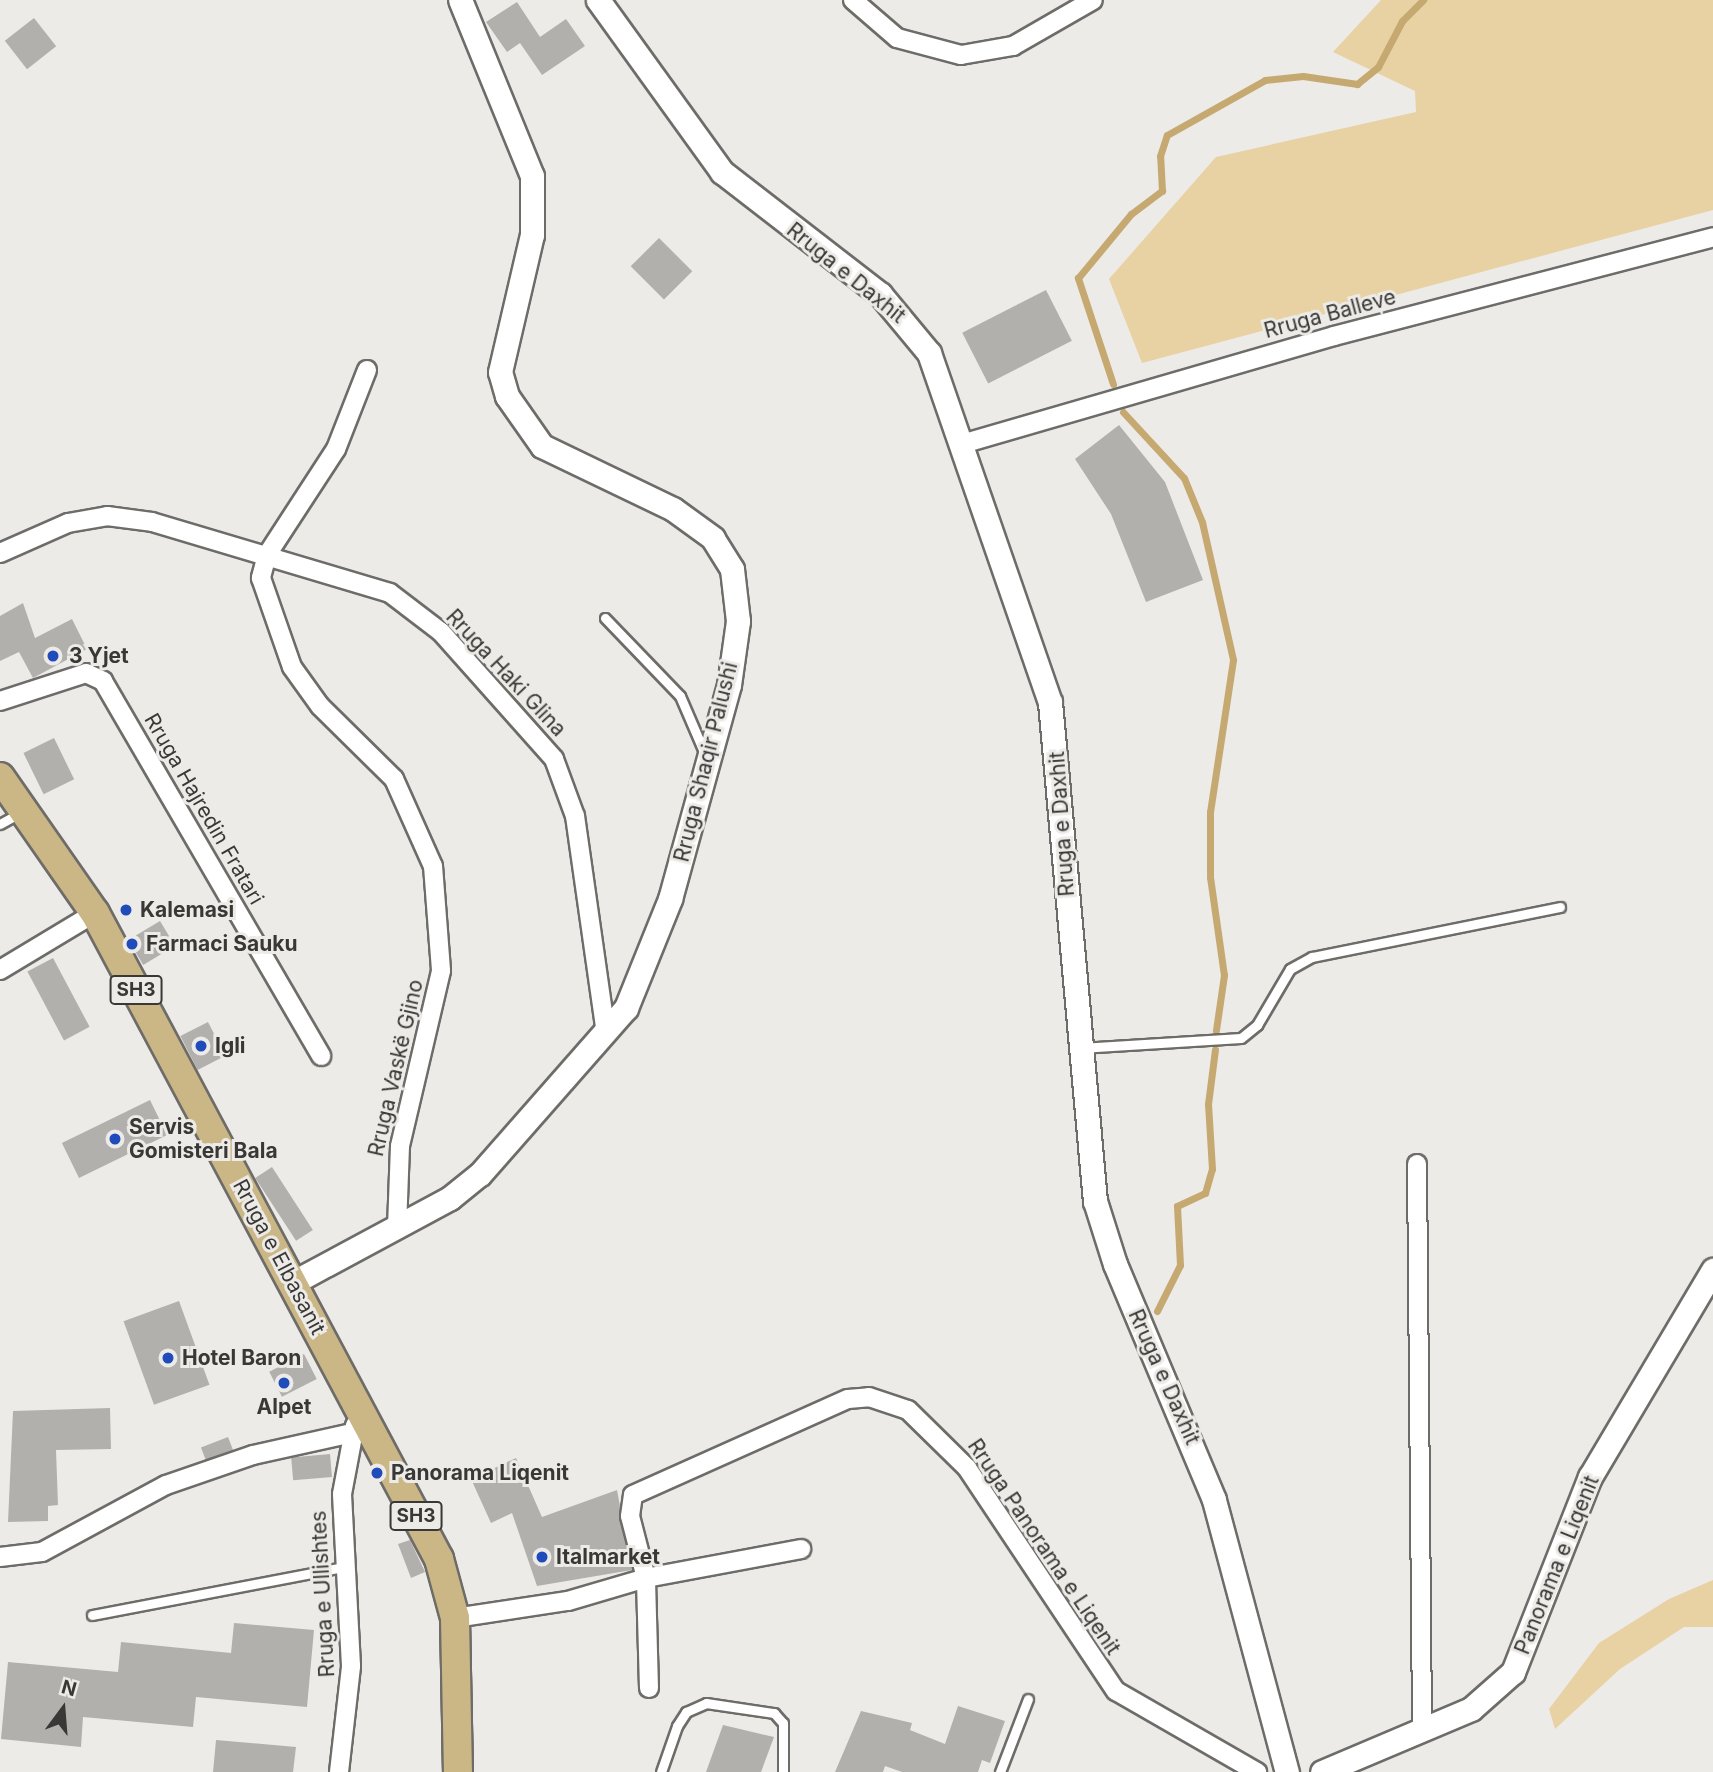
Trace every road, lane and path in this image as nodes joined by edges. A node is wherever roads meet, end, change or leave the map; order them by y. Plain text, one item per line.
1 (460, 0) edge
2 (598, 0) edge
3 (853, 0) edge
4 (1093, 0) edge
5 (1713, 237) edge
6 (367, 370) dead end
7 (962, 443) junction
8 (0, 553) edge
9 (267, 555) junction
10 (605, 618) dead end
11 (0, 701) edge
12 (708, 762) junction
13 (0, 776) edge
14 (27, 809) junction
15 (0, 824) edge
16 (1560, 907) dead end
17 (95, 913) junction
18 (0, 970) edge
19 (606, 1035) junction
20 (1079, 1048) junction
21 (321, 1056) dead end
22 (1417, 1164) dead end
23 (397, 1228) junction
24 (1713, 1270) edge
25 (294, 1282) junction
26 (355, 1424) junction
27 (801, 1549) dead end
28 (0, 1556) edge
29 (343, 1567) junction
30 (646, 1578) junction
31 (92, 1615) dead end
32 (455, 1618) junction
33 (649, 1688) dead end
34 (1028, 1699) dead end
35 (1422, 1731) junction
36 (340, 1772) edge
37 (458, 1772) edge
38 (661, 1772) edge
39 (783, 1772) edge
40 (1000, 1772) edge
41 (1258, 1772) edge
42 (1287, 1772) edge
43 (1322, 1772) edge

1 - 12 street, Rruga Shaqir Palushi
2 - 7 street, Rruga e Daxhit
3 - 4 street
5 - 7 street, Rruga Balleve
6 - 9 street, Rruga Vaskë Gjino
7 - 20 street, Rruga e Daxhit
8 - 9 street, Rruga Haki Glina
9 - 19 street, Rruga Haki Glina
9 - 23 street, Rruga Vaskë Gjino
10 - 12 lane
11 - 21 street, Rruga Hajredin Fratari
12 - 19 street, Rruga Shaqir Palushi
13 - 14 main road, Rruga e Elbasanit / SH3
14 - 15 lane
14 - 17 main road, Rruga e Elbasanit / SH3
16 - 20 lane
17 - 18 street
17 - 25 main road, Rruga e Elbasanit / SH3
19 - 23 street, Rruga Shaqir Palushi
20 - 42 street, Rruga e Daxhit
22 - 35 street
23 - 25 street, Rruga Shaqir Palushi
24 - 35 street, Panorama e Liqenit
25 - 26 main road, Rruga e Elbasanit / SH3
26 - 28 street
26 - 29 street, Rruga e Ullishtes
26 - 32 main road, Rruga e Elbasanit / SH3
27 - 30 street
29 - 31 lane
29 - 36 street, Rruga e Ullishtes
30 - 32 street
30 - 33 street, Rruga Panorama e Liqenit
30 - 41 street, Rruga Panorama e Liqenit
32 - 37 main road, Rruga e Elbasanit / SH3
34 - 40 lane
35 - 43 street, Panorama e Liqenit
38 - 39 lane

